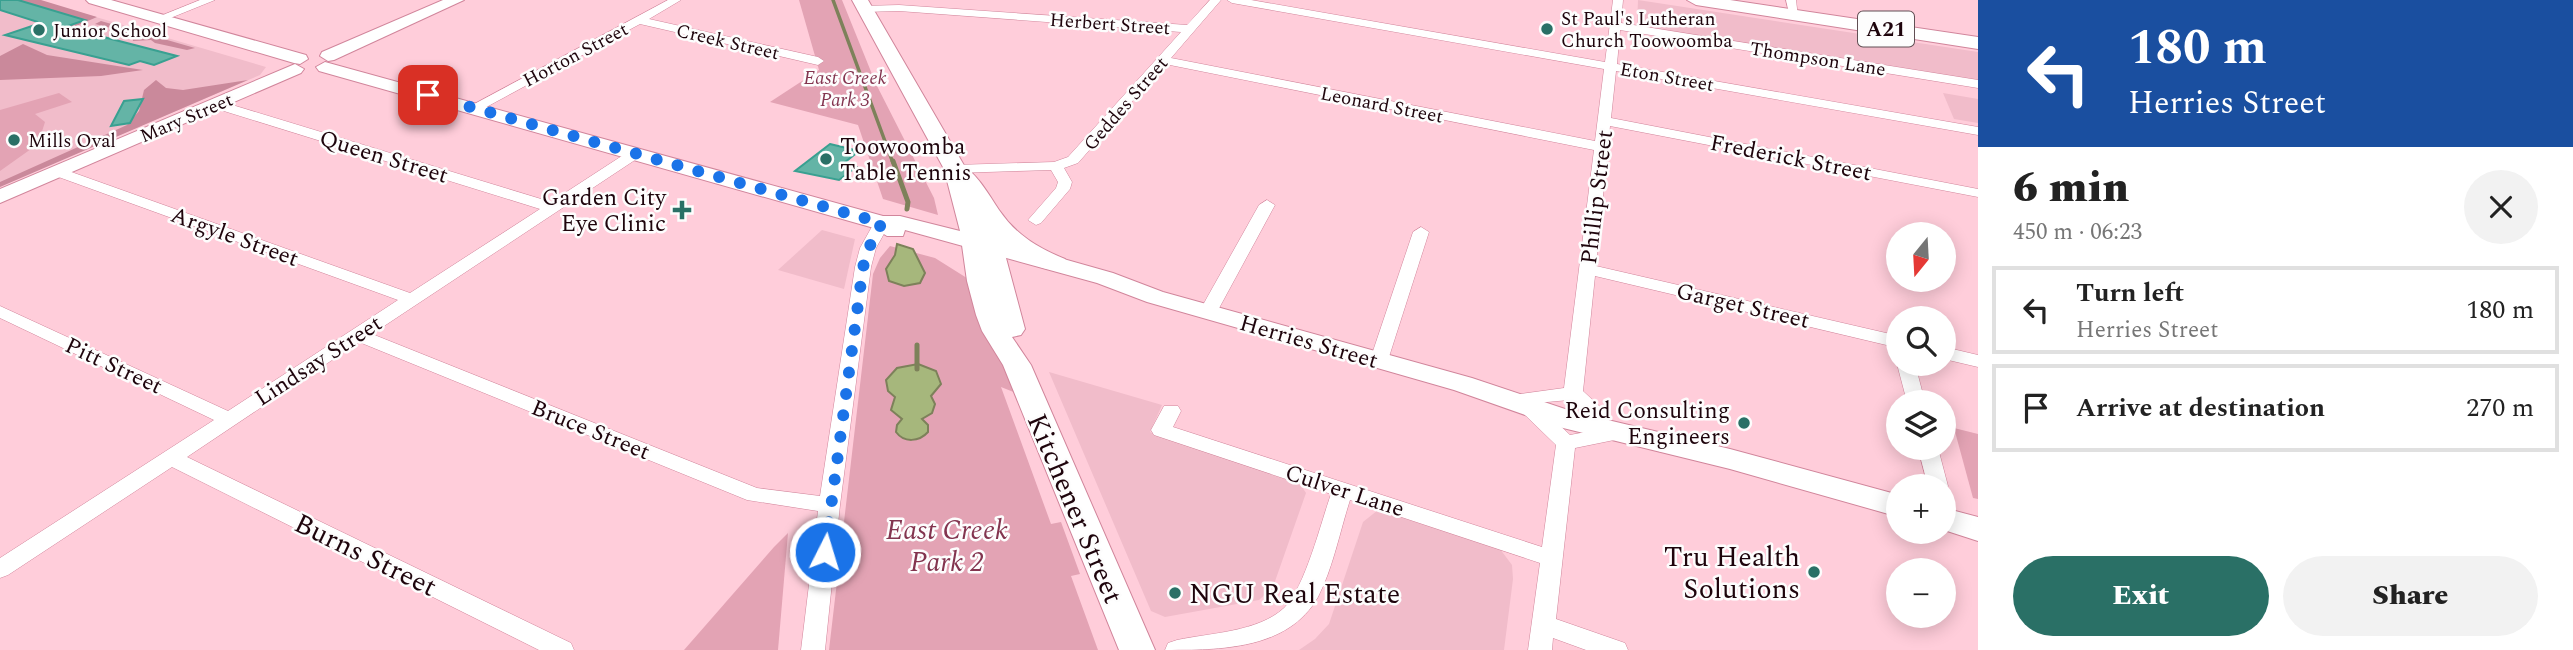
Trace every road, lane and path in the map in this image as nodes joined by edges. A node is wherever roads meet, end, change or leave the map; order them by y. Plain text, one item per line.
1 (94, 0) edge
2 (210, 0) edge
3 (456, 0) edge
4 (676, 0) edge
5 (1195, 0) edge
6 (1232, 0) edge
7 (1618, 0) edge
8 (1696, 0) edge
9 (1215, 2) edge
10 (862, 5) edge
11 (1792, 7) edge
12 (159, 19) junction
13 (639, 20) junction
14 (1616, 26) junction
15 (1190, 29) junction
16 (1978, 43) edge
17 (1163, 60) junction
18 (326, 61) junction
19 (818, 61) dead end
20 (297, 64) junction
21 (1611, 66) junction
22 (1978, 84) edge
23 (216, 104) junction
24 (474, 108) junction
25 (1605, 121) junction
26 (1978, 131) edge
27 (1602, 148) junction
28 (636, 153) junction
29 (1056, 166) junction
30 (955, 169) junction
31 (58, 172) junction
32 (973, 186) junction
33 (1978, 193) edge
34 (0, 197) edge
35 (1267, 205) dead end
36 (551, 208) junction
37 (1036, 220) dead end
38 (882, 223) junction
39 (1421, 232) dead end
40 (984, 251) junction
41 (1056, 264) junction
42 (1587, 269) junction
43 (1155, 297) junction
44 (411, 299) junction
45 (0, 312) edge
46 (1208, 312) junction
47 (357, 335) junction
48 (1886, 339) edge
49 (1956, 355) edge
50 (1379, 360) junction
51 (1978, 360) edge
52 (1573, 393) junction
53 (1527, 402) junction
54 (1171, 411) dead end
55 (229, 419) junction
56 (1611, 425) junction
57 (1566, 443) junction
58 (170, 457) junction
59 (1343, 490) junction
60 (1886, 502) edge
61 (829, 505) junction
62 (1956, 520) edge
63 (1978, 529) edge
64 (1550, 558) junction
65 (0, 569) edge
66 (1543, 625) junction
67 (562, 650) edge
68 (813, 650) edge
69 (1137, 650) edge
70 (1177, 650) edge
71 (1540, 650) edge
72 (1616, 650) edge

1 - 12 main road
2 - 12 street
3 - 18 main road
4 - 13 street, Horton Street
5 - 9 street
6 - 21 street, Eton Street
7 - 14 street, Phillip Street
8 - 11 highway, A21
9 - 15 street, Geddes Street
10 - 15 street, Herbert Street
10 - 30 main road, Kitchener Street
11 - 16 highway, A21
12 - 20 main road
13 - 19 street, Creek Street
13 - 24 street, Horton Street
14 - 21 street, Phillip Street
14 - 22 street, Thompson Lane
15 - 17 street, Geddes Street
17 - 27 street, Leonard Street
17 - 29 street, Geddes Street
18 - 20 main road
18 - 24 main road, Herries Street
20 - 23 main road, Mary Street
21 - 25 street, Phillip Street
21 - 26 street, Eton Street
23 - 31 main road, Mary Street
23 - 36 street, Queen Street
24 - 28 main road, Herries Street
25 - 27 street, Phillip Street
25 - 33 street, Frederick Street
27 - 42 street, Phillip Street
28 - 36 street, Lindsay Street
28 - 38 main road, Herries Street
29 - 30 street, Geddes Street
29 - 37 street
30 - 32 main road
30 - 40 main road, Kitchener Street
31 - 34 main road, Mary Street
31 - 44 street, Argyle Street
32 - 40 main road, Kitchener Street
32 - 41 main road
35 - 46 street
36 - 44 street, Lindsay Street
38 - 40 main road, Herries Street
38 - 61 street
39 - 50 street
40 - 41 main road, Herries Street
40 - 43 main road, Herries Street
40 - 69 main road, Kitchener Street
41 - 43 main road, Herries Street
42 - 48 street, Garget Street
42 - 52 street, Phillip Street
43 - 46 main road, Herries Street
44 - 47 street, Lindsay Street
45 - 55 street, Pitt Street
46 - 50 main road, Herries Street
47 - 55 street, Lindsay Street
47 - 61 street, Bruce Street
49 - 51 street
50 - 53 main road, Herries Street
52 - 53 street
52 - 56 street
53 - 56 main road, Herries Street
53 - 57 street
54 - 59 street, Culver Lane
55 - 58 street, Lindsay Street
56 - 57 street
56 - 60 main road, Herries Street
57 - 64 street
58 - 65 street, Lindsay Street
58 - 67 street, Burns Street
59 - 64 street, Culver Lane
59 - 70 street
61 - 68 street
62 - 63 main road
64 - 66 street
66 - 71 street
66 - 72 street

